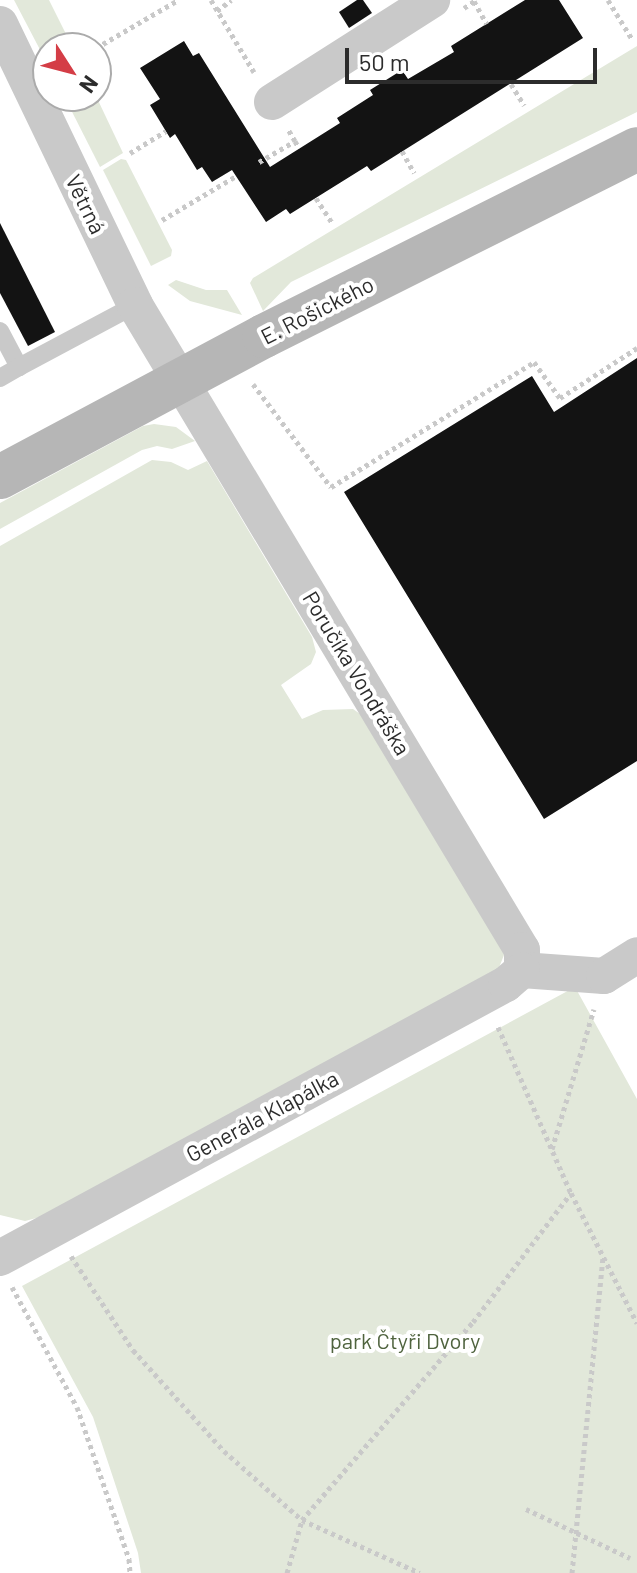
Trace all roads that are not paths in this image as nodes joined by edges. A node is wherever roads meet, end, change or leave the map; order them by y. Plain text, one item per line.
1 (432, 0) edge
2 (0, 24) edge
3 (272, 102) dead end
4 (637, 149) edge
5 (135, 305) junction
6 (0, 331) edge
7 (19, 367) junction
8 (0, 378) edge
9 (179, 381) junction
10 (0, 477) edge
11 (637, 955) edge
12 (522, 970) junction
13 (5, 1269) edge

1 - 3 street
2 - 5 street, Větrná
4 - 9 street, E. Rošického
5 - 7 lane
5 - 9 street, Větrná
6 - 7 lane
7 - 8 lane
9 - 10 street, E. Rošického
9 - 12 street, Poručíka Vondráška
11 - 12 street
12 - 13 street, Generála Klapálka

